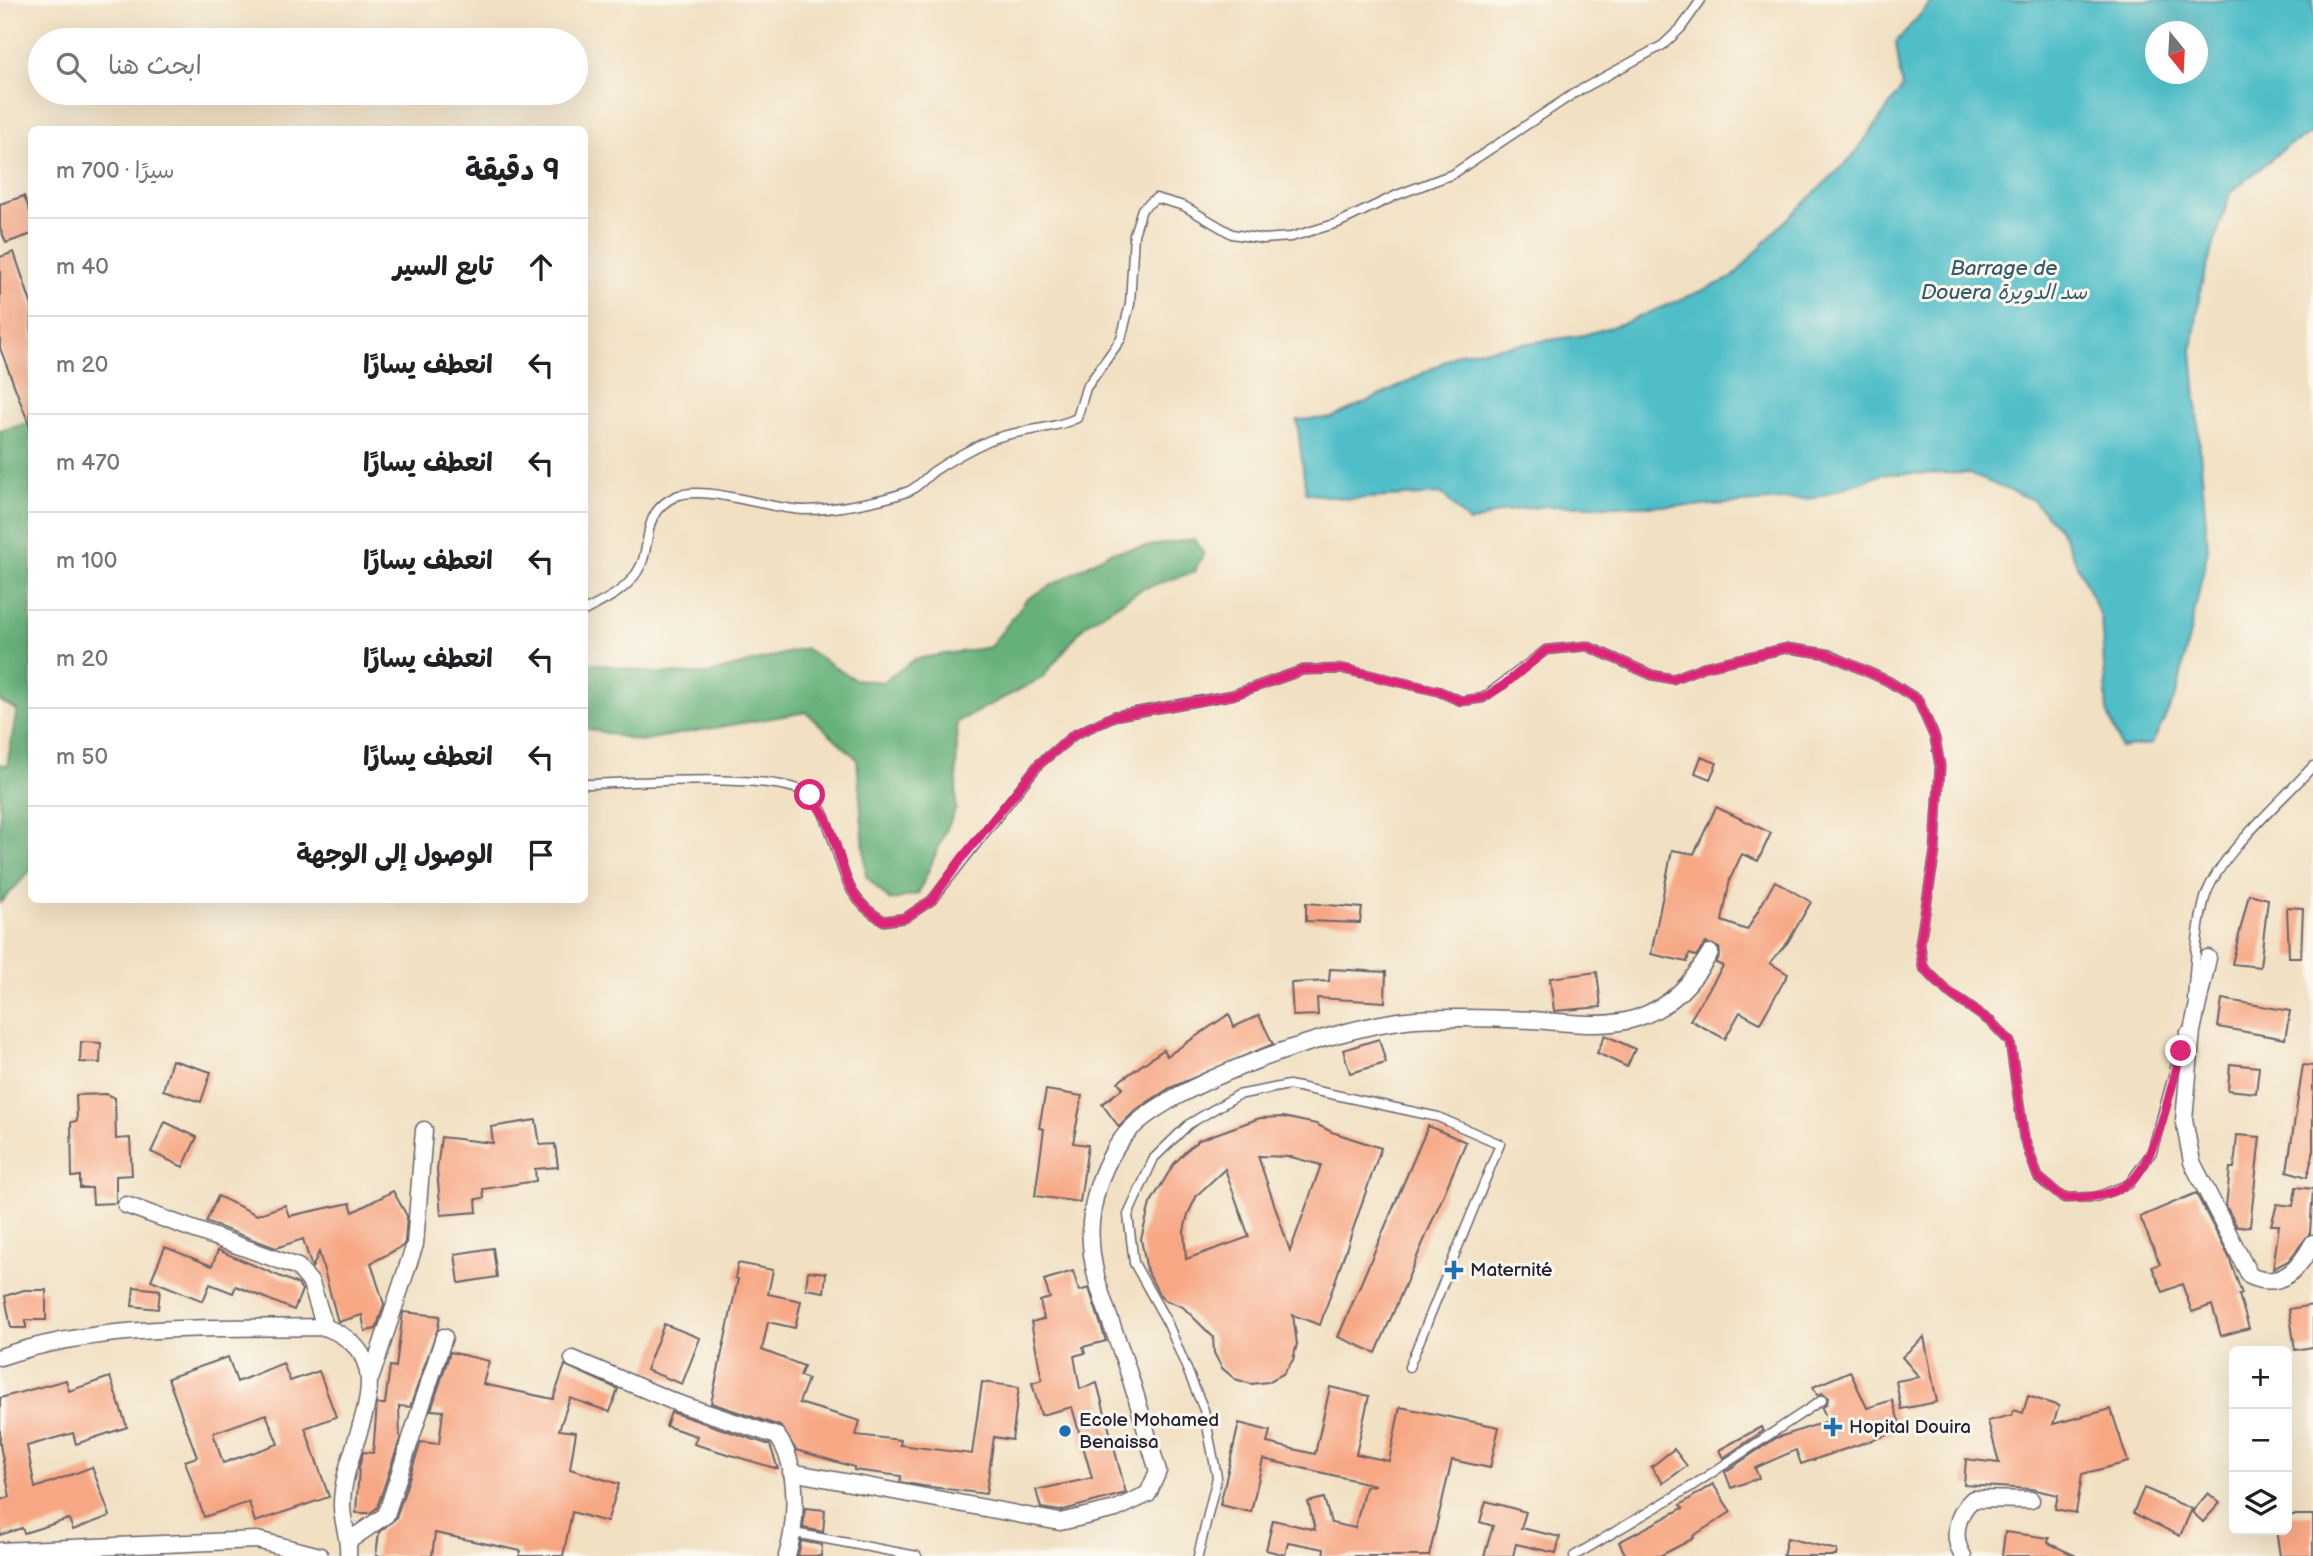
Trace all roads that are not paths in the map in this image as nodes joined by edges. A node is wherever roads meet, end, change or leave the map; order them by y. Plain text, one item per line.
1 (1701, 0) edge
2 (588, 609) edge
3 (2313, 766) edge
4 (588, 785) edge
5 (1710, 953) dead end
6 (2208, 958) dead end
7 (424, 1130) dead end
8 (126, 1205) dead end
9 (2313, 1243) edge
10 (325, 1327) junction
11 (444, 1337) dead end
12 (0, 1357) edge
13 (573, 1359) dead end
14 (1409, 1367) dead end
15 (372, 1377) junction
16 (1822, 1400) dead end
17 (791, 1472) junction
18 (2031, 1500) dead end
19 (794, 1533) junction
20 (349, 1548) edge
21 (0, 1551) edge
22 (320, 1556) edge
23 (787, 1556) edge
24 (917, 1556) edge
25 (1198, 1556) edge
26 (1574, 1556) edge
27 (1963, 1556) edge

1 - 2 lane
3 - 4 lane
5 - 17 street
6 - 9 street
7 - 15 street
8 - 10 street
10 - 12 street
10 - 15 street
11 - 20 street
13 - 17 street
14 - 25 lane
15 - 20 street
16 - 26 lane
17 - 19 street
18 - 27 street
19 - 23 street
19 - 24 lane
21 - 22 street

